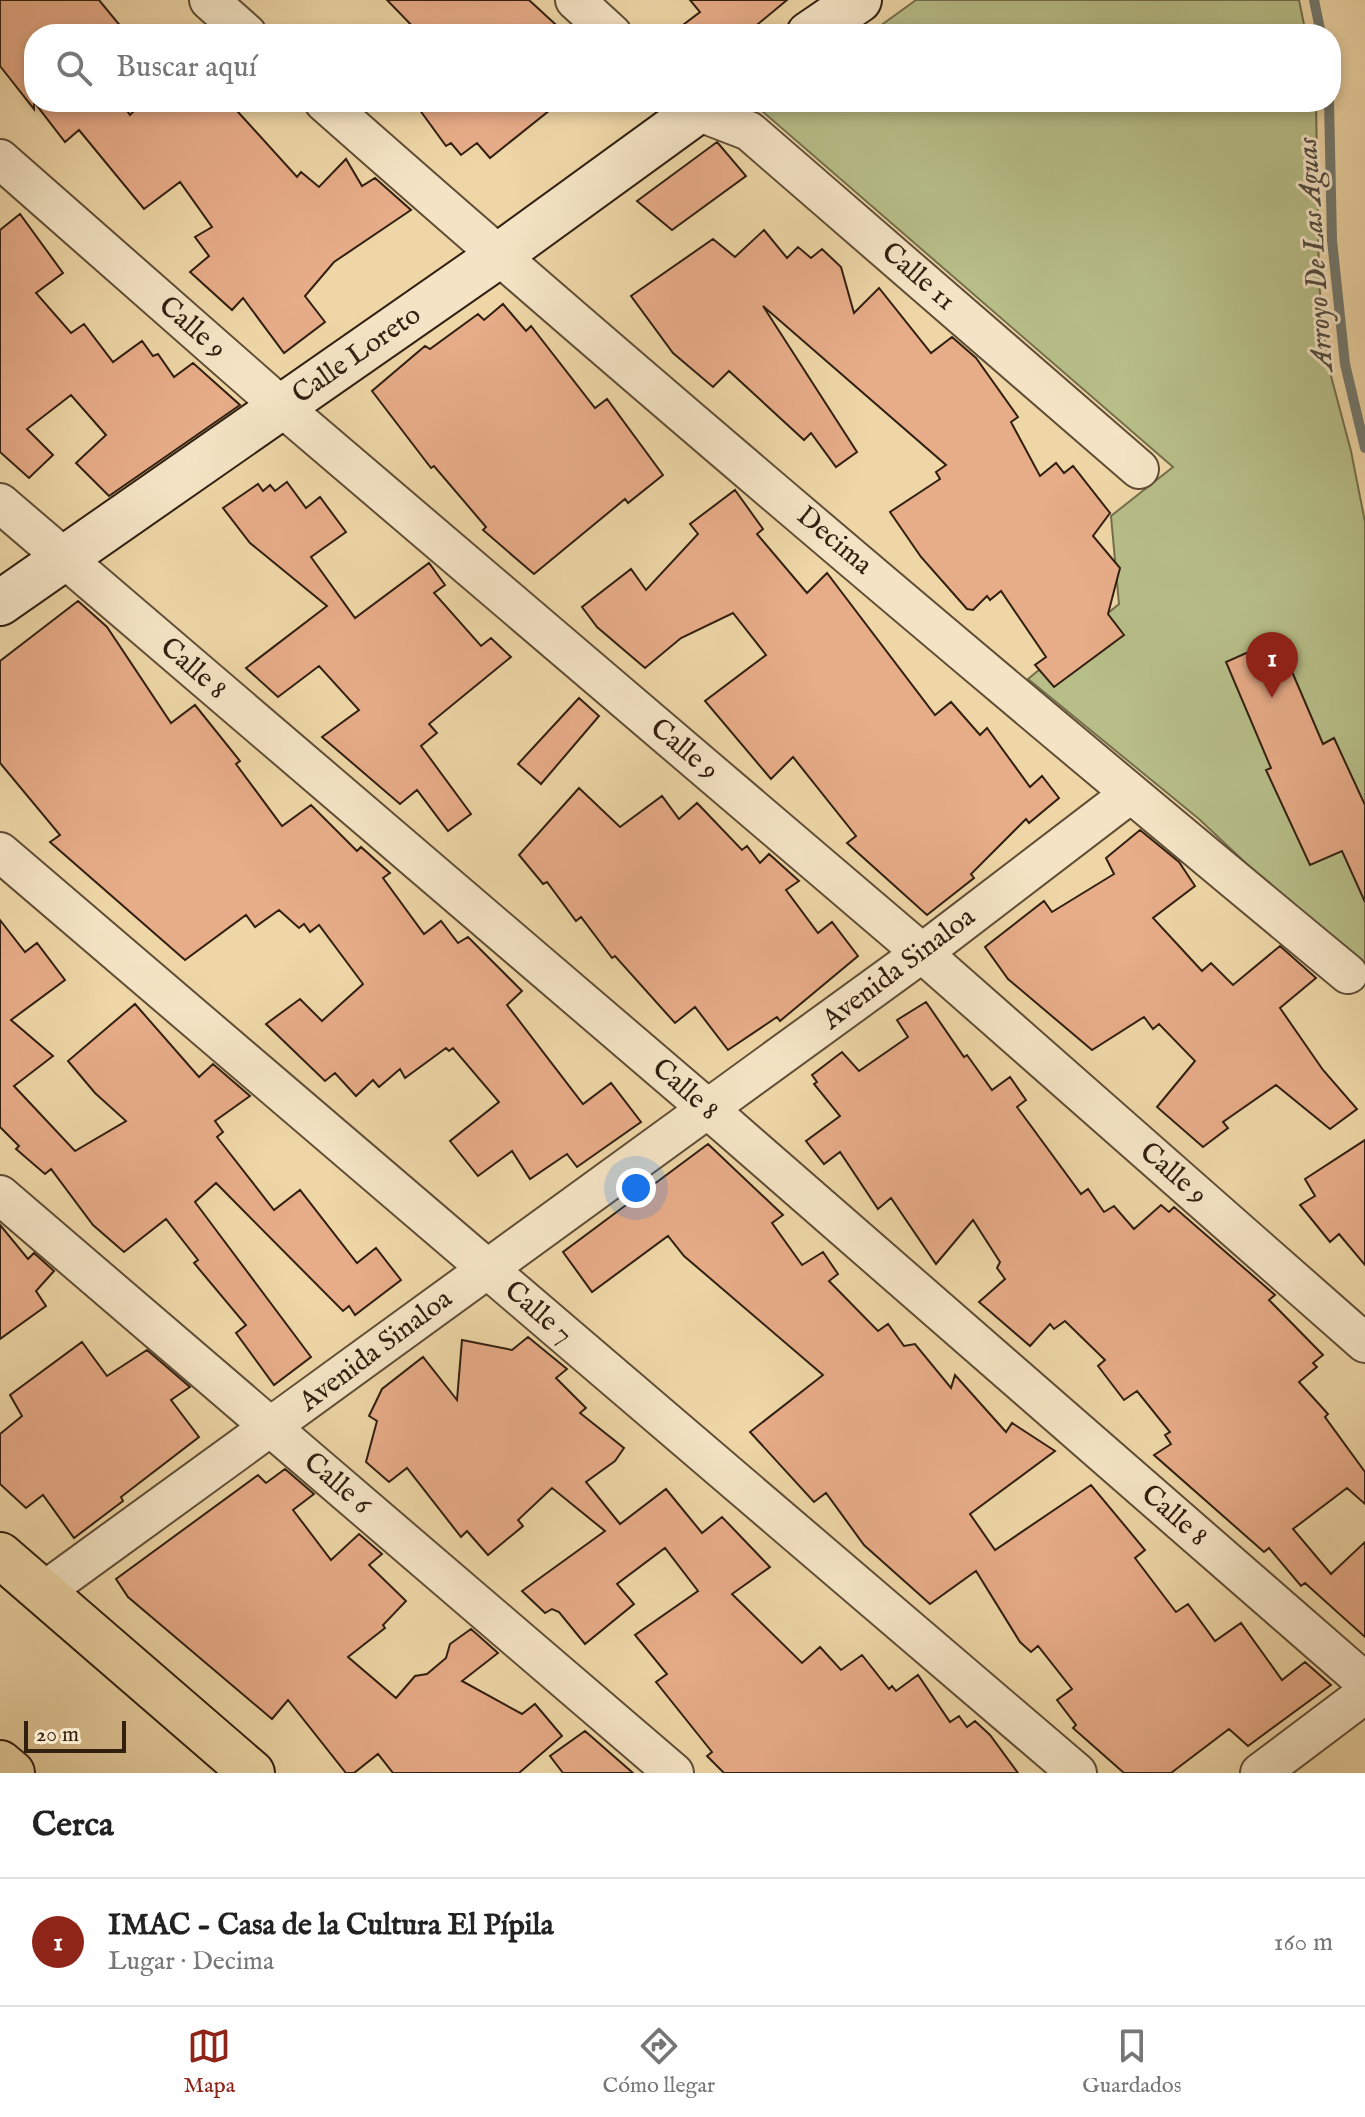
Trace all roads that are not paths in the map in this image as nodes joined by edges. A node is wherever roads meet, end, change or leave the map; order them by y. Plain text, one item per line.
1 (209, 0) edge
2 (575, 0) edge
3 (859, 0) edge
4 (236, 24) edge
5 (601, 24) edge
6 (824, 24) edge
7 (335, 112) edge
8 (689, 112) edge
9 (712, 112) edge
10 (0, 159) edge
11 (498, 256) junction
12 (282, 407) junction
13 (1139, 469) dead end
14 (0, 503) edge
15 (62, 557) junction
16 (0, 603) edge
17 (1130, 794) junction
18 (0, 852) edge
19 (922, 953) junction
20 (1348, 974) dead end
21 (708, 1109) junction
22 (0, 1195) edge
23 (487, 1269) junction
24 (1365, 1343) edge
25 (271, 1429) junction
26 (0, 1555) edge
27 (43, 1592) junction
28 (1365, 1682) edge
29 (1365, 1694) edge
30 (0, 1763) edge
31 (12, 1773) edge
32 (252, 1773) edge
33 (674, 1773) edge
34 (1077, 1773) edge
35 (1260, 1773) edge

1 - 4 street
2 - 5 street
3 - 6 street
7 - 11 street, Decima
8 - 11 street, Calle Loreto
9 - 13 street, Calle 11
10 - 12 street, Calle 9
11 - 12 street, Calle Loreto
11 - 17 street, Decima
12 - 15 street, Calle Loreto
12 - 19 street, Calle 9
14 - 15 street, Calle 8
15 - 16 street, Calle Loreto
15 - 21 street, Calle 8
17 - 19 street, Avenida Sinaloa
17 - 20 street, Decima
18 - 23 street, Calle 7
19 - 21 street, Avenida Sinaloa
19 - 24 street, Calle 9
21 - 23 street, Avenida Sinaloa
21 - 28 street, Calle 8
22 - 25 street, Calle 6
23 - 25 street, Avenida Sinaloa
23 - 34 street, Calle 7
25 - 27 street, Avenida Sinaloa
25 - 33 street, Calle 6
26 - 27 main road
27 - 32 main road
29 - 35 street
30 - 31 main road

